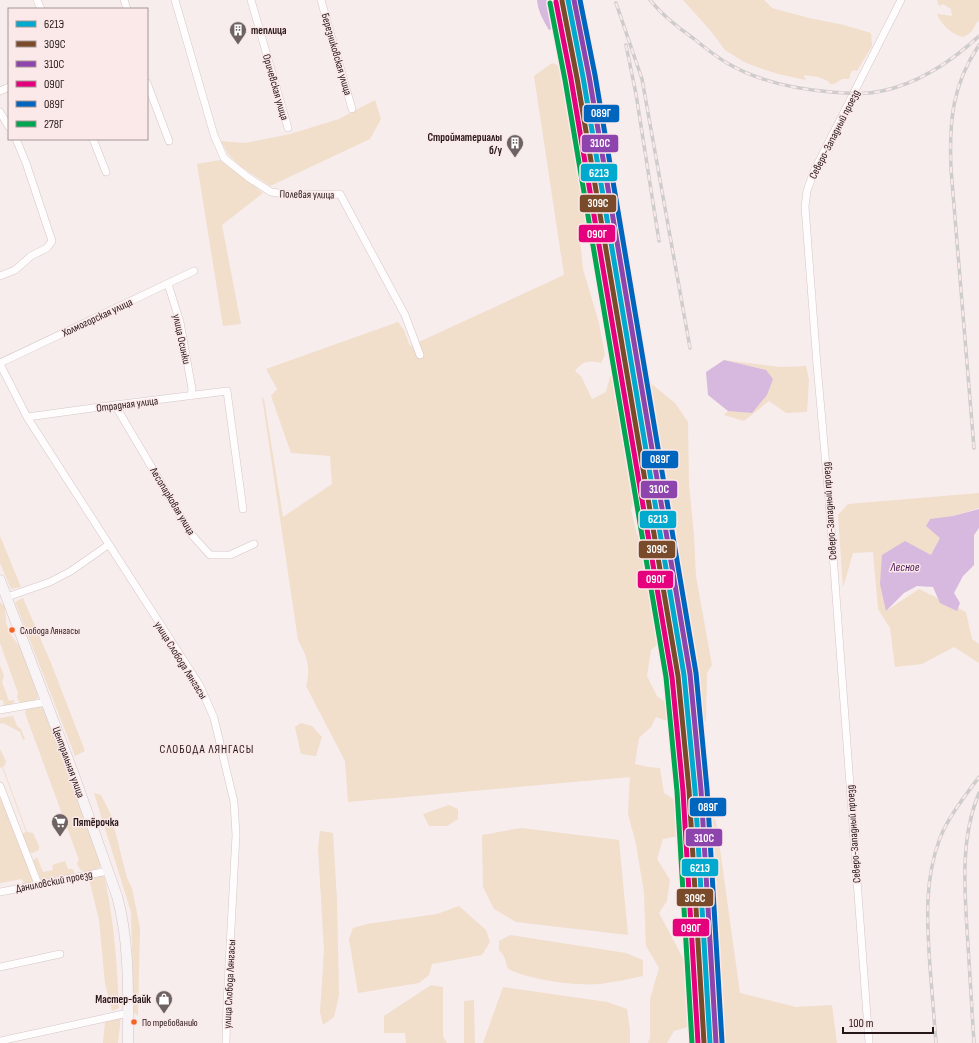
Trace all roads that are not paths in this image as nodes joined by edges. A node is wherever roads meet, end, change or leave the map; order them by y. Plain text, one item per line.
1 (175, 0) edge
2 (251, 0) edge
3 (321, 0) edge
4 (901, 0) edge
5 (148, 86) edge
6 (352, 109) dead end
7 (0, 112) edge
8 (8, 125) edge
9 (288, 128) dead end
10 (16, 140) edge
11 (93, 140) edge
12 (169, 141) dead end
13 (106, 172) dead end
14 (194, 272) dead end
15 (0, 276) edge
16 (168, 284) junction
17 (420, 354) dead end
18 (0, 363) edge
19 (191, 396) junction
20 (115, 405) junction
21 (26, 417) junction
22 (244, 509) dead end
23 (254, 544) dead end
24 (108, 545) junction
25 (0, 580) edge
26 (4, 595) edge
27 (46, 702) junction
28 (0, 710) edge
29 (0, 786) edge
30 (1, 794) edge
31 (108, 870) junction
32 (38, 884) junction
33 (0, 892) edge
34 (60, 954) dead end
35 (0, 967) edge
36 (128, 1013) junction
37 (0, 1041) edge
38 (128, 1043) edge
39 (226, 1043) edge
40 (869, 1043) edge

1 - 17 street, Полевая улица
2 - 9 street, Оричевская улица
3 - 6 street, Березниковская улица
4 - 40 street, Северо-Западный проезд
5 - 12 street
7 - 8 street
10 - 15 street
11 - 13 street
14 - 16 street, Холмогорская улица
16 - 18 street, Холмогорская улица
16 - 19 street, улица Осинки
18 - 21 street, улица Слобода Лянгасы
19 - 20 street, Отрадная улица
19 - 22 street, Отрадная улица
20 - 21 street, Отрадная улица
20 - 23 street, Лесопарковая улица
21 - 24 street, улица Слобода Лянгасы
24 - 26 street
24 - 39 street, улица Слобода Лянгасы
25 - 26 street, Центральная улица
26 - 27 street, Центральная улица
27 - 28 street
27 - 31 street, Центральная улица
29 - 30 street
30 - 32 street
31 - 32 street, Даниловский проезд
31 - 36 street, Центральная улица
32 - 33 street, Даниловский проезд
34 - 35 street
36 - 37 street
36 - 38 street, Центральная улица

